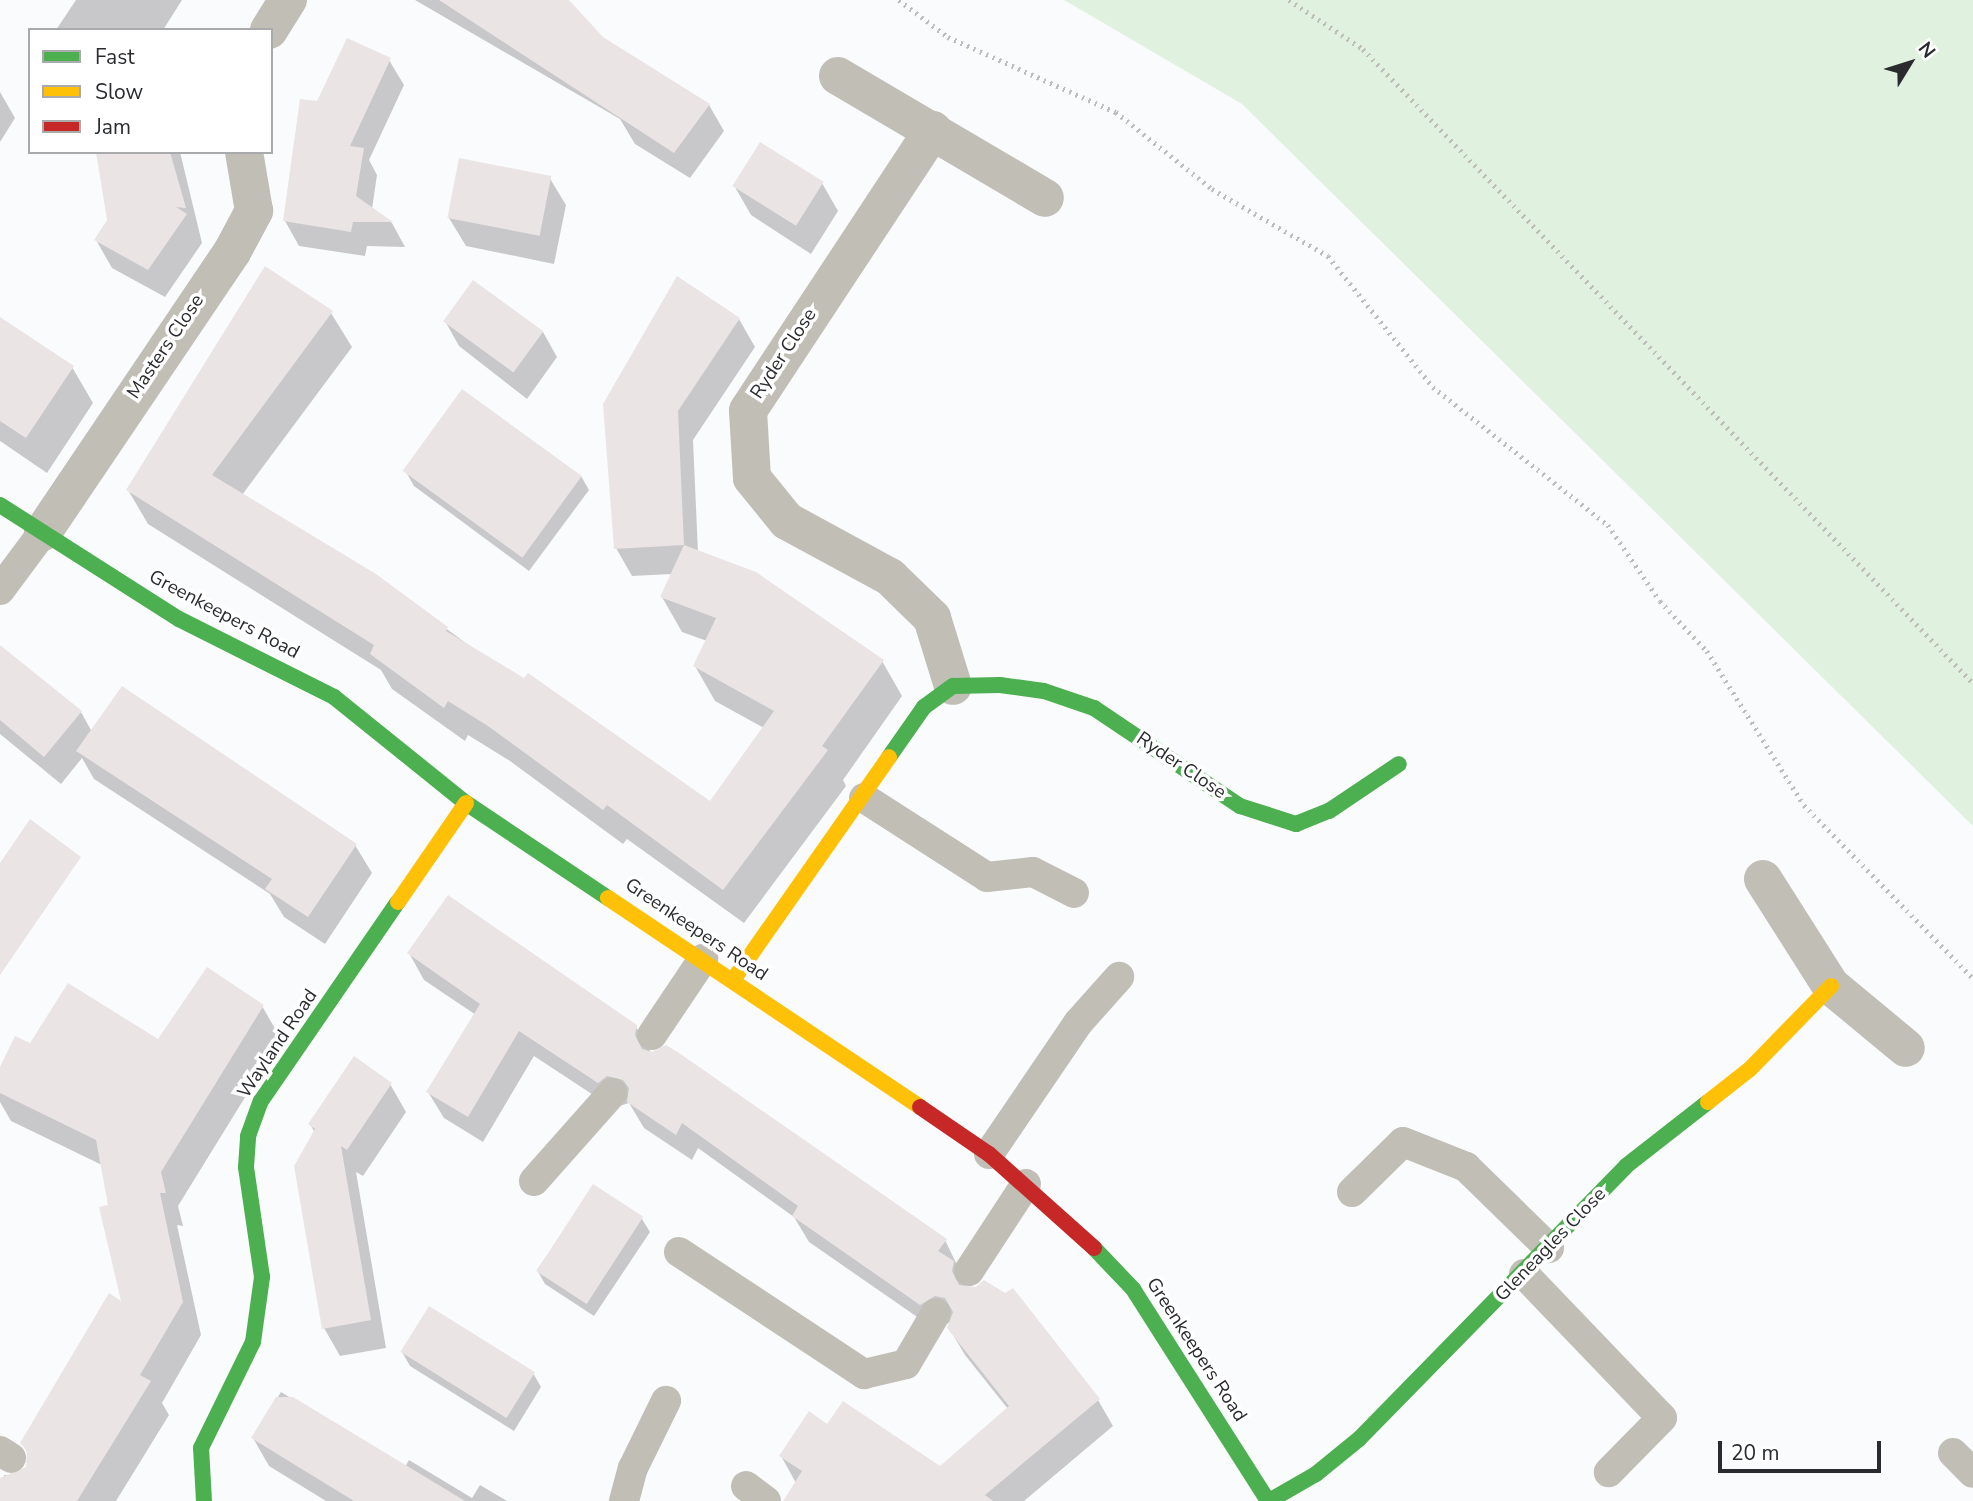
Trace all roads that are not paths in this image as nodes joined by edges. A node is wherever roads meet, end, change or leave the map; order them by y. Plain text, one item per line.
1 (288, 0) edge
2 (270, 28) edge
3 (838, 76) dead end
4 (933, 130) junction
5 (244, 154) edge
6 (1045, 198) dead end
7 (0, 505) edge
8 (43, 532) junction
9 (0, 590) edge
10 (953, 686) junction
11 (1399, 764) dead end
12 (864, 798) junction
13 (466, 803) junction
14 (1763, 880) dead end
15 (1074, 893) dead end
16 (703, 959) junction
17 (1119, 977) dead end
18 (733, 980) junction
19 (1831, 986) junction
20 (652, 1035) dead end
21 (1906, 1048) dead end
22 (612, 1093) dead end
23 (989, 1154) junction
24 (534, 1181) dead end
25 (1026, 1184) junction
26 (1352, 1192) dead end
27 (1549, 1248) junction
28 (679, 1252) dead end
29 (969, 1270) dead end
30 (1524, 1274) junction
31 (936, 1313) dead end
32 (666, 1401) dead end
33 (1609, 1472) dead end
34 (204, 1501) edge
35 (624, 1501) edge
36 (1268, 1501) edge

1 - 2 street
3 - 4 street
4 - 6 street
4 - 10 street, Ryder Close
5 - 8 street, Masters Close
7 - 8 street, Greenkeepers Road
8 - 9 lane
8 - 13 street, Greenkeepers Road
10 - 11 street, Ryder Close
10 - 12 street
12 - 15 lane
12 - 18 street
13 - 16 street, Greenkeepers Road
13 - 34 street, Wayland Road
14 - 19 street
16 - 18 street, Greenkeepers Road
16 - 20 lane
17 - 23 lane
18 - 23 street, Greenkeepers Road
19 - 21 street
19 - 27 street, Gleneagles Close
22 - 24 lane
23 - 25 street, Greenkeepers Road
25 - 29 lane
25 - 36 street, Greenkeepers Road
26 - 27 lane
27 - 30 street, Gleneagles Close
28 - 31 lane
30 - 33 lane
30 - 36 street, Gleneagles Close
32 - 35 lane

